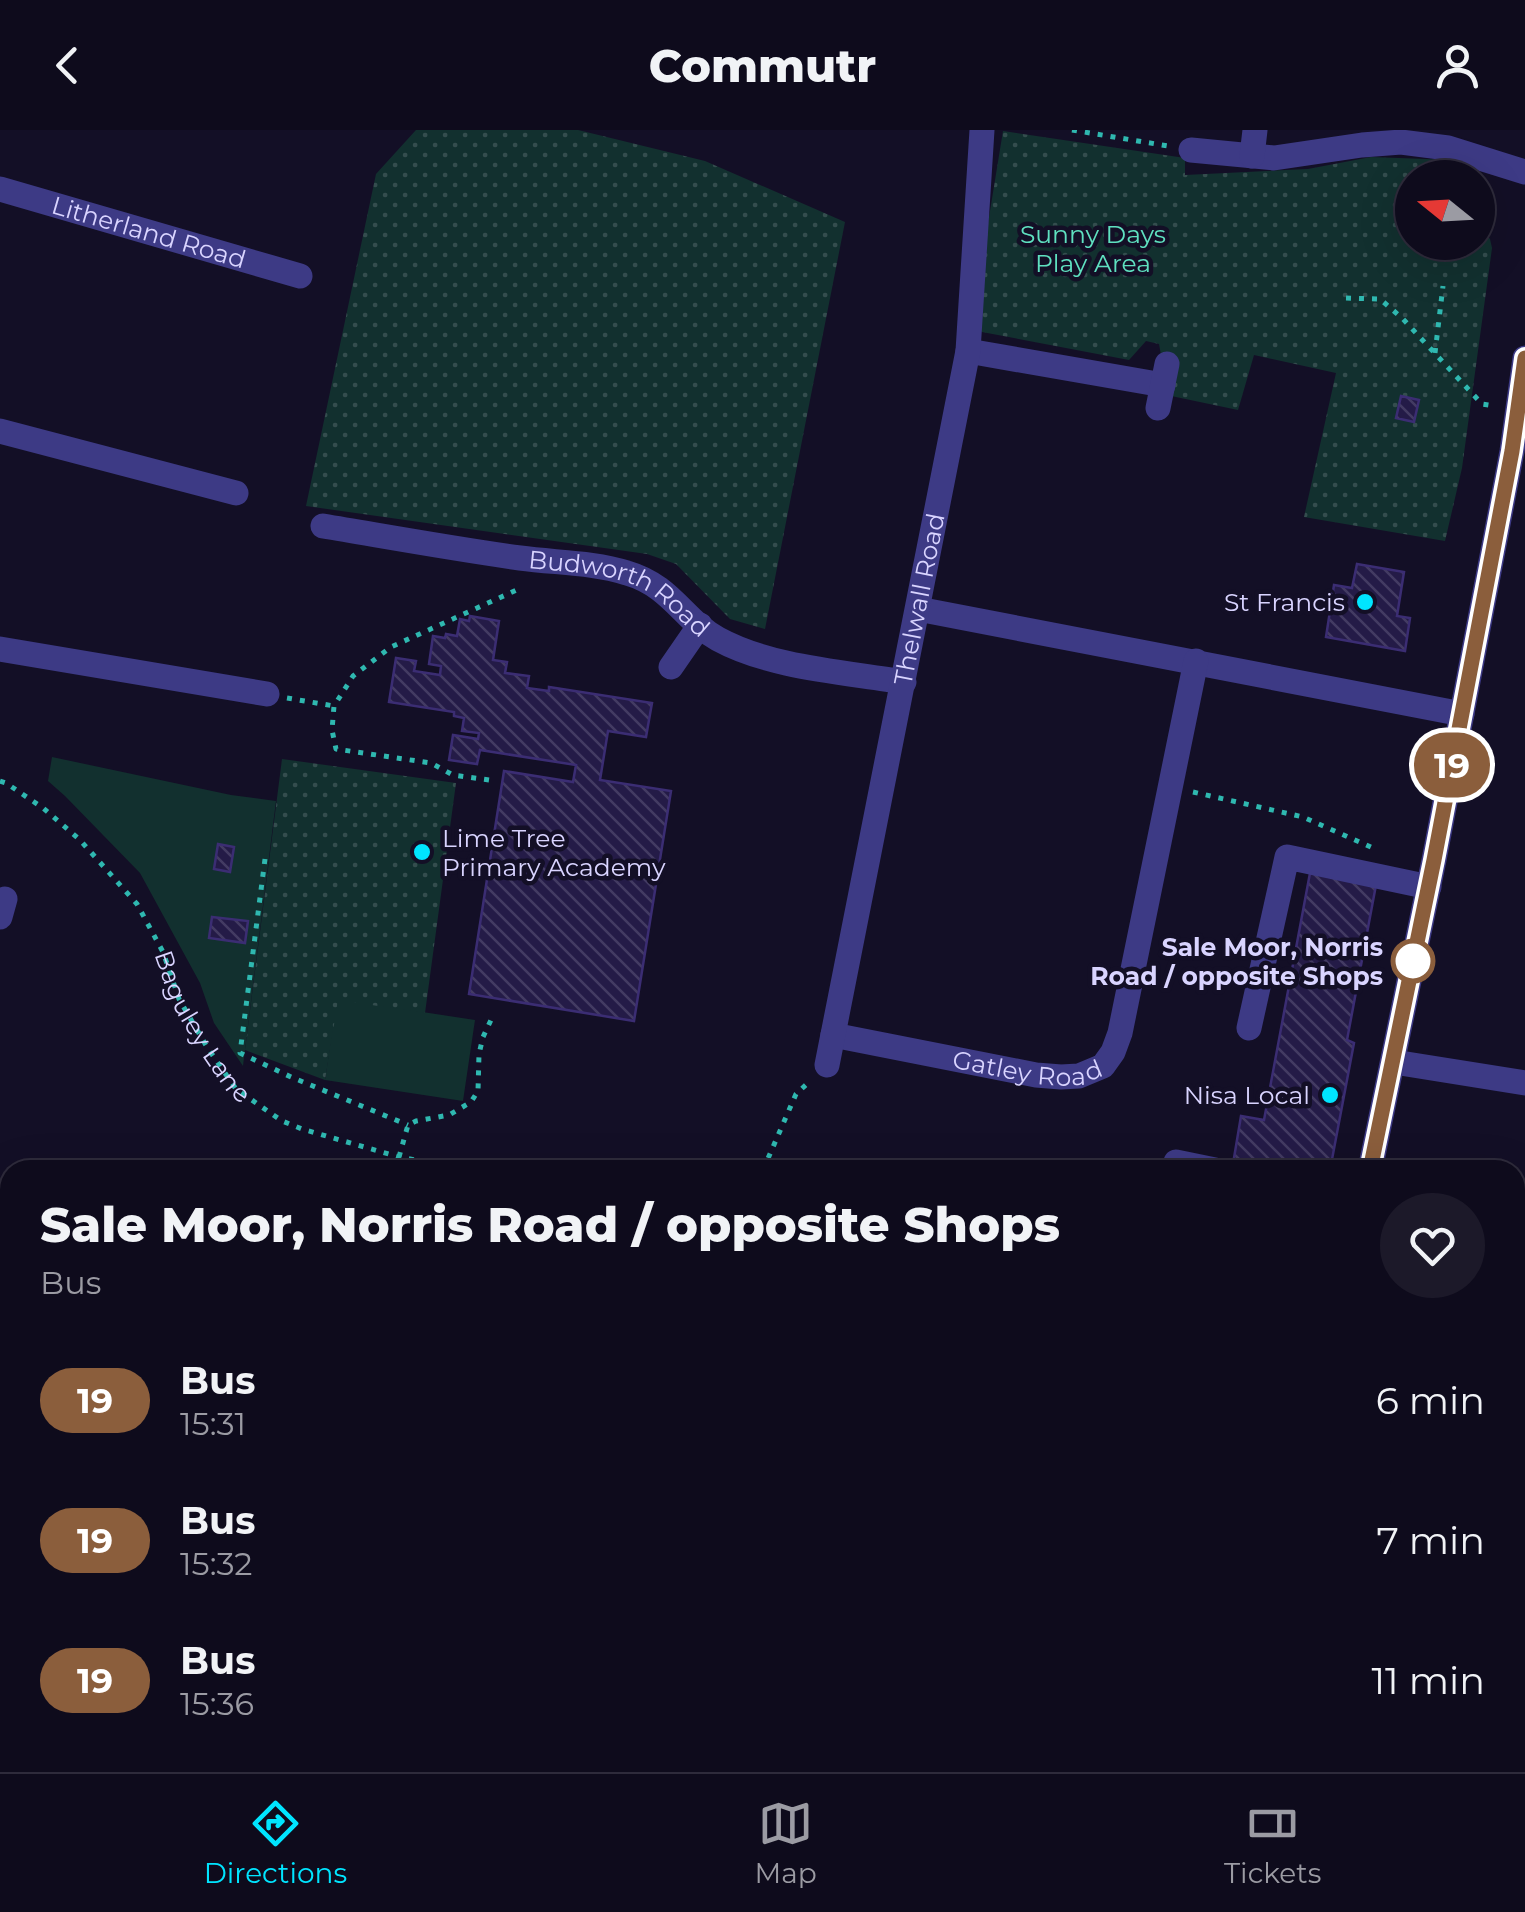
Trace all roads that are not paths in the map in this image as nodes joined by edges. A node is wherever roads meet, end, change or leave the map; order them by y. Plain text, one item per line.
1 (982, 130) edge
2 (1253, 143) edge
3 (1191, 150) road end
4 (1525, 172) edge
5 (0, 189) edge
6 (300, 276) dead end
7 (968, 350) junction
8 (1525, 358) edge
9 (1163, 386) dead end
10 (0, 431) edge
11 (1519, 452) edge
12 (236, 493) dead end
13 (324, 526) dead end
14 (918, 609) junction
15 (700, 626) junction
16 (0, 649) edge
17 (1196, 661) junction
18 (671, 667) dead end
19 (904, 682) junction
20 (267, 694) road end
21 (1462, 714) junction
22 (1429, 887) junction
23 (1249, 1028) dead end
24 (833, 1035) junction
25 (1394, 1062) junction
26 (827, 1065) road end
27 (1525, 1083) edge
28 (1372, 1160) edge

1 - 7 street, Thelwall Road
2 - 3 street
2 - 4 street
5 - 6 street, Litherland Road
7 - 9 street
7 - 14 street, Thelwall Road
8 - 11 street
10 - 12 street
11 - 21 street
13 - 15 street, Budworth Road
14 - 17 street
14 - 19 street, Thelwall Road
15 - 18 street
15 - 19 street, Budworth Road
16 - 20 street
17 - 21 street
17 - 24 street, Gatley Road
19 - 24 street, Thelwall Road
21 - 22 street
22 - 23 street
22 - 25 street
24 - 26 street, Thelwall Road
25 - 27 street
25 - 28 street

